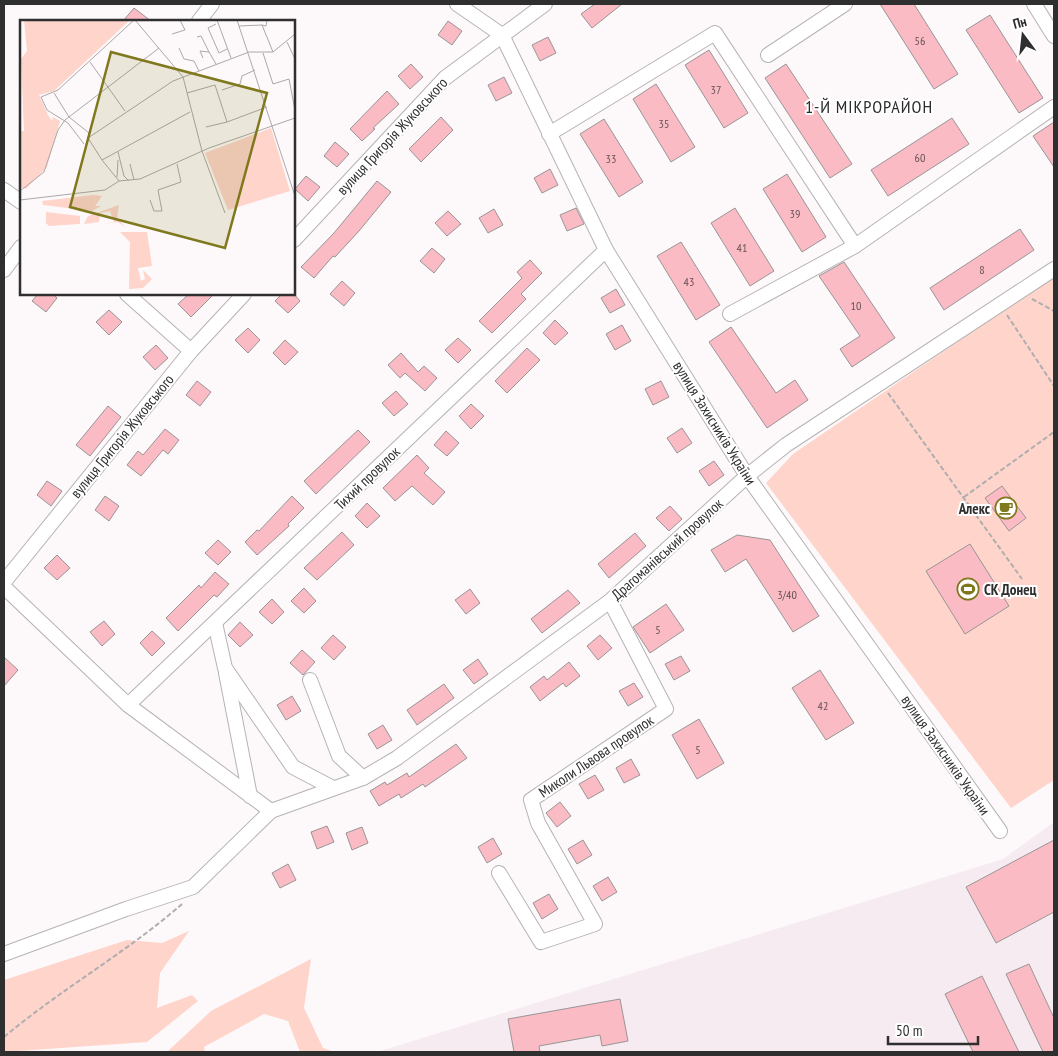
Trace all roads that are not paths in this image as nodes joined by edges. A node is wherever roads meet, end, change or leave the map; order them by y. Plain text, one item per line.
1 (212, 4) edge
2 (457, 4) edge
3 (545, 4) edge
4 (845, 4) edge
5 (1034, 4) edge
6 (199, 20) edge
7 (502, 35) junction
8 (1054, 36) edge
9 (768, 55) dead end
10 (1054, 107) edge
11 (549, 134) junction
12 (4, 190) edge
13 (20, 201) edge
14 (295, 239) edge
15 (855, 246) junction
16 (20, 248) edge
17 (606, 250) junction
18 (1054, 269) edge
19 (4, 270) edge
20 (128, 295) edge
21 (243, 295) edge
22 (730, 314) dead end
23 (190, 351) junction
24 (747, 476) junction
25 (4, 582) edge
26 (4, 587) edge
27 (610, 601) junction
28 (215, 623) junction
29 (225, 668) junction
30 (310, 680) dead end
31 (128, 705) junction
32 (363, 778) junction
33 (333, 788) junction
34 (250, 796) junction
35 (271, 811) junction
36 (1000, 831) dead end
37 (499, 873) dead end
38 (4, 954) edge

1 - 6 street
2 - 7 street
3 - 7 street, вулиця Григорія Жуковського
4 - 9 street
5 - 8 street
7 - 11 street, вулиця Захисників України
7 - 14 street, вулиця Григорія Жуковського
10 - 15 street
11 - 15 street
11 - 17 street, вулиця Захисників України
12 - 13 street
15 - 22 street
16 - 19 street
17 - 24 street, вулиця Захисників України
17 - 28 street, Тихий провулок
18 - 24 street, Драгоманівський провулок
20 - 23 street
21 - 23 street, вулиця Григорія Жуковського
23 - 25 street, вулиця Григорія Жуковського
24 - 27 street, Драгоманівський провулок
24 - 36 street, вулиця Захисників України
26 - 31 street
27 - 32 street, Драгоманівський провулок
27 - 37 street, Миколи Львова провулок
28 - 29 street
28 - 31 street, Тихий провулок
29 - 33 street
29 - 34 street
30 - 32 street
31 - 34 street
32 - 33 street, Драгоманівський провулок
33 - 35 street, Драгоманівський провулок
34 - 35 street
35 - 38 street

